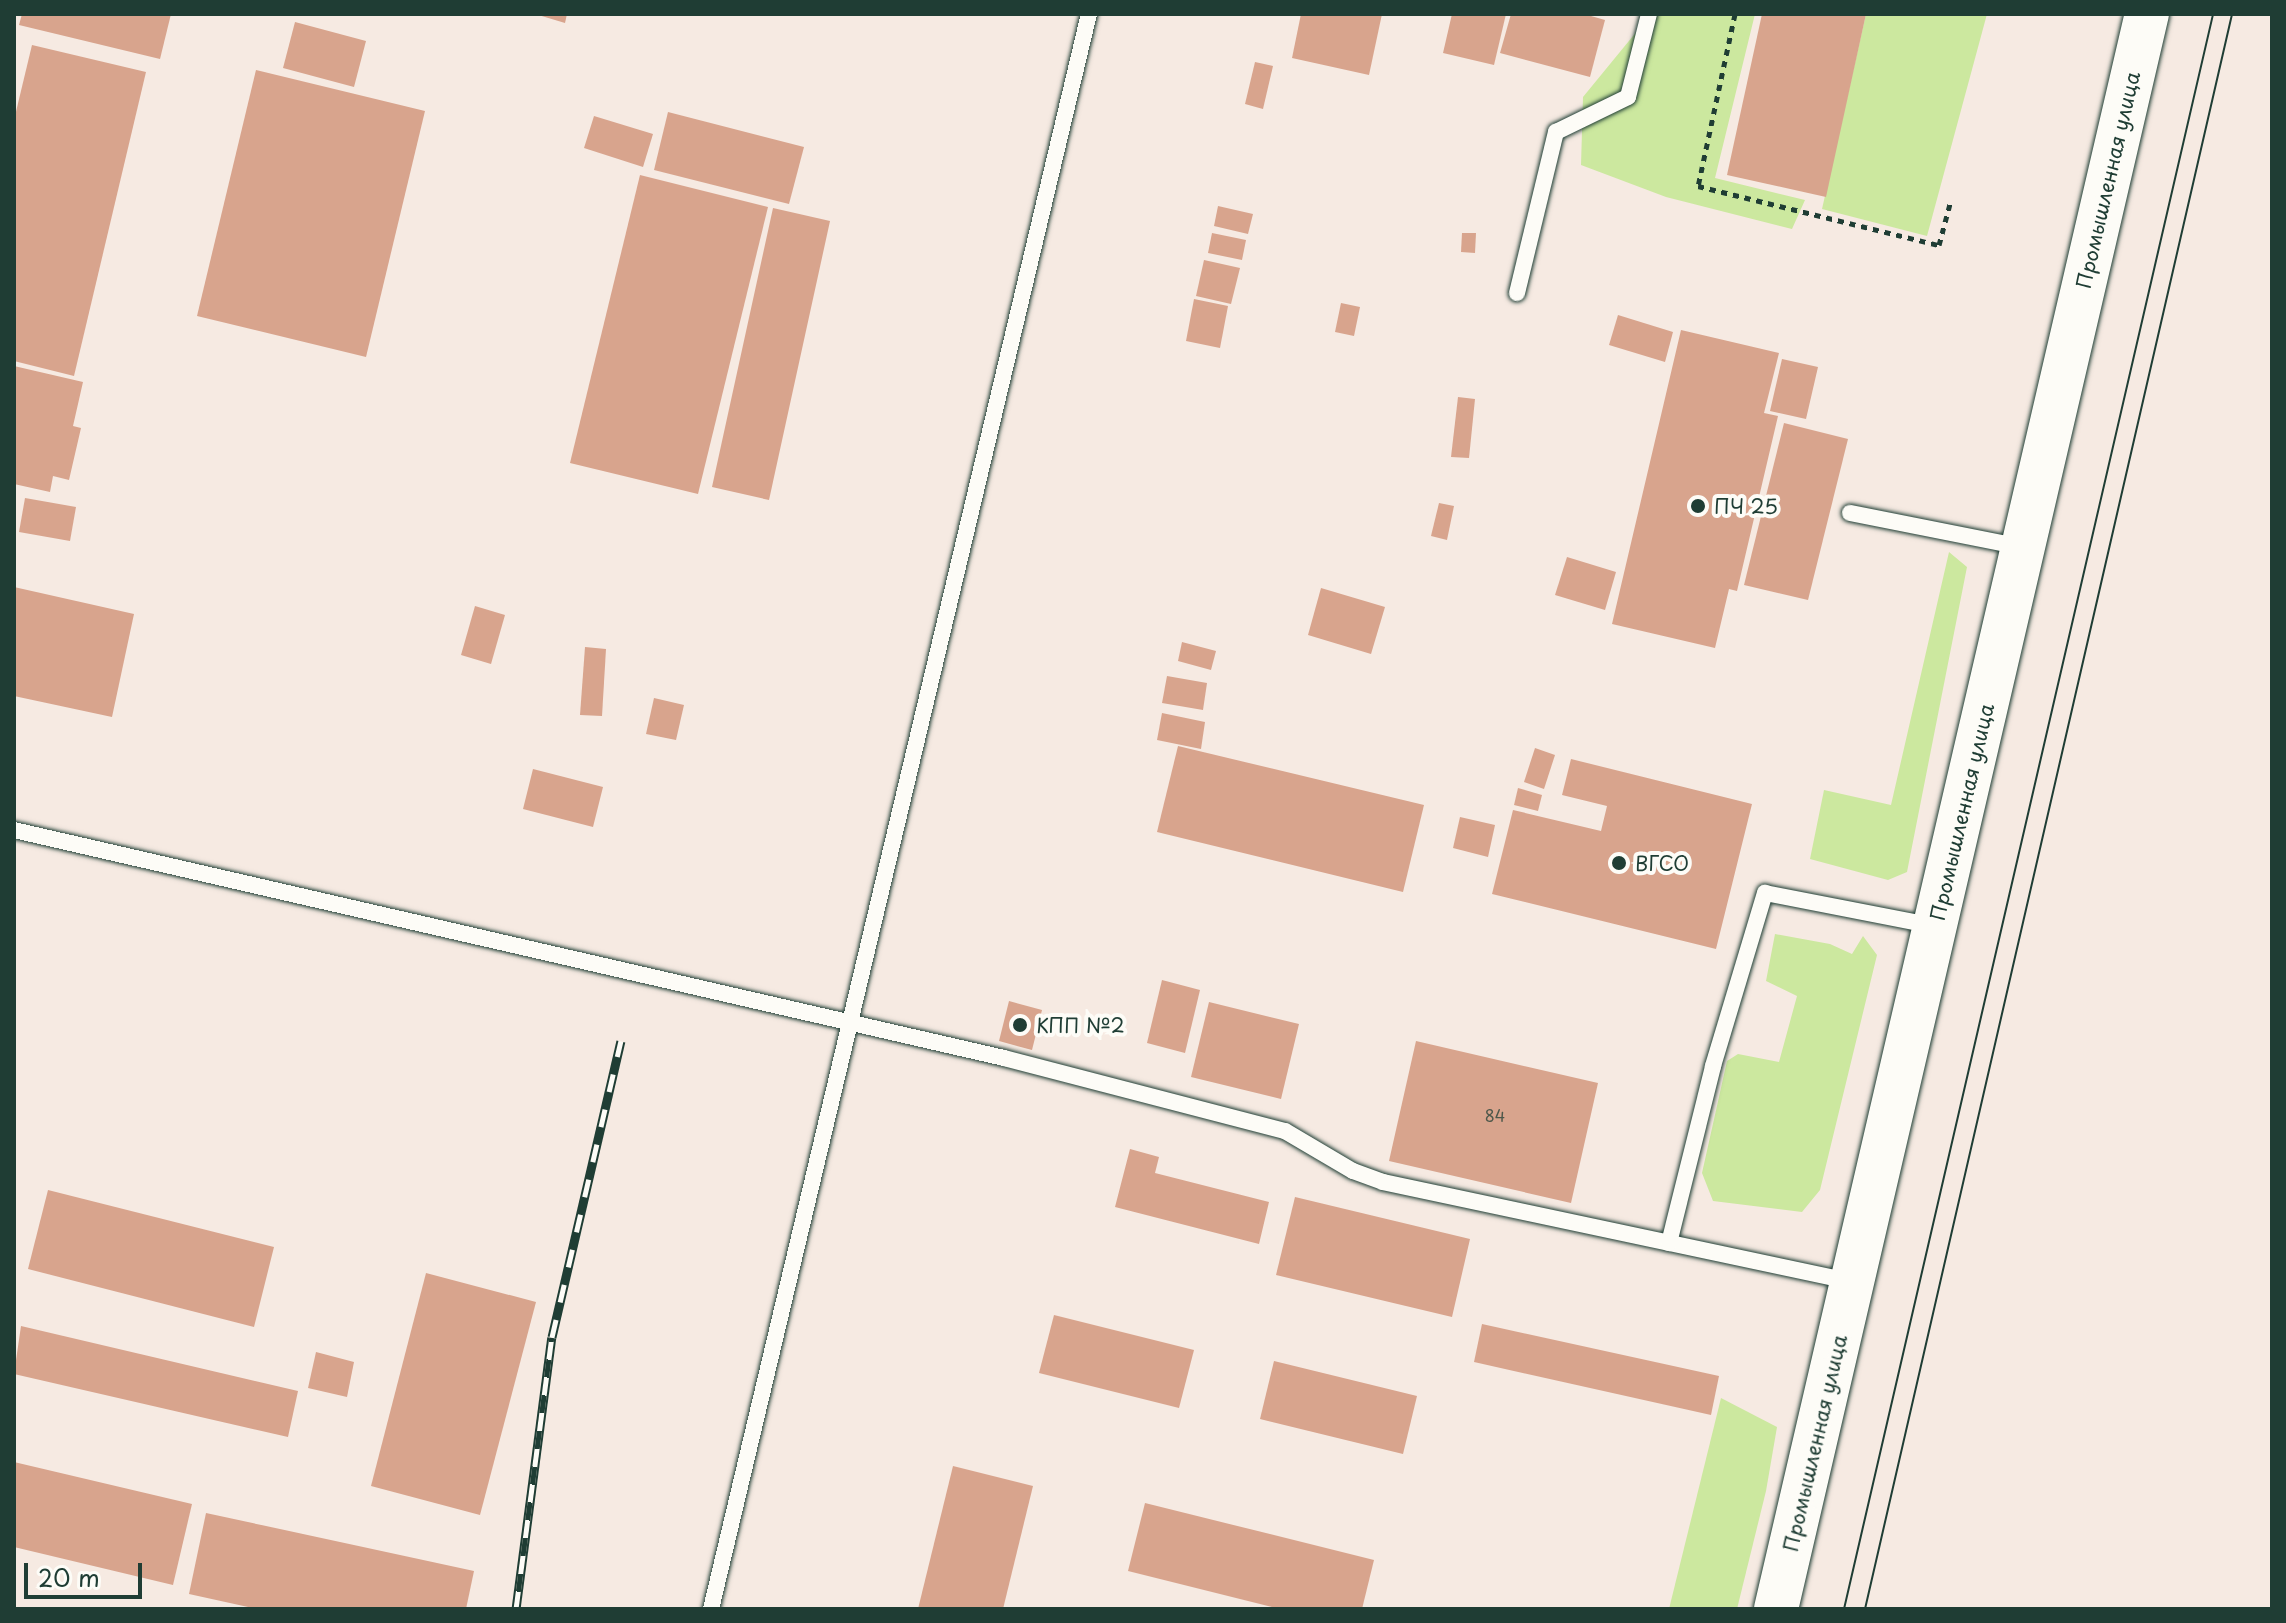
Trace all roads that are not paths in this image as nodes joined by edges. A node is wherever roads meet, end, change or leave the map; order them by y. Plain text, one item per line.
1 (1089, 14) edge
2 (1649, 14) edge
3 (2147, 14) edge
4 (1517, 293) dead end
5 (1850, 513) dead end
6 (2023, 547) junction
7 (14, 830) edge
8 (1936, 926) junction
9 (849, 1022) junction
10 (1669, 1243) junction
11 (1853, 1281) junction
12 (711, 1609) edge
13 (1776, 1609) edge

1 - 9 lane
2 - 4 lane
3 - 6 street, Промышленная улица
5 - 6 lane
6 - 8 street, Промышленная улица
7 - 9 lane
8 - 10 lane
8 - 11 street, Промышленная улица
9 - 10 lane
9 - 12 lane
10 - 11 lane
11 - 13 street, Промышленная улица

